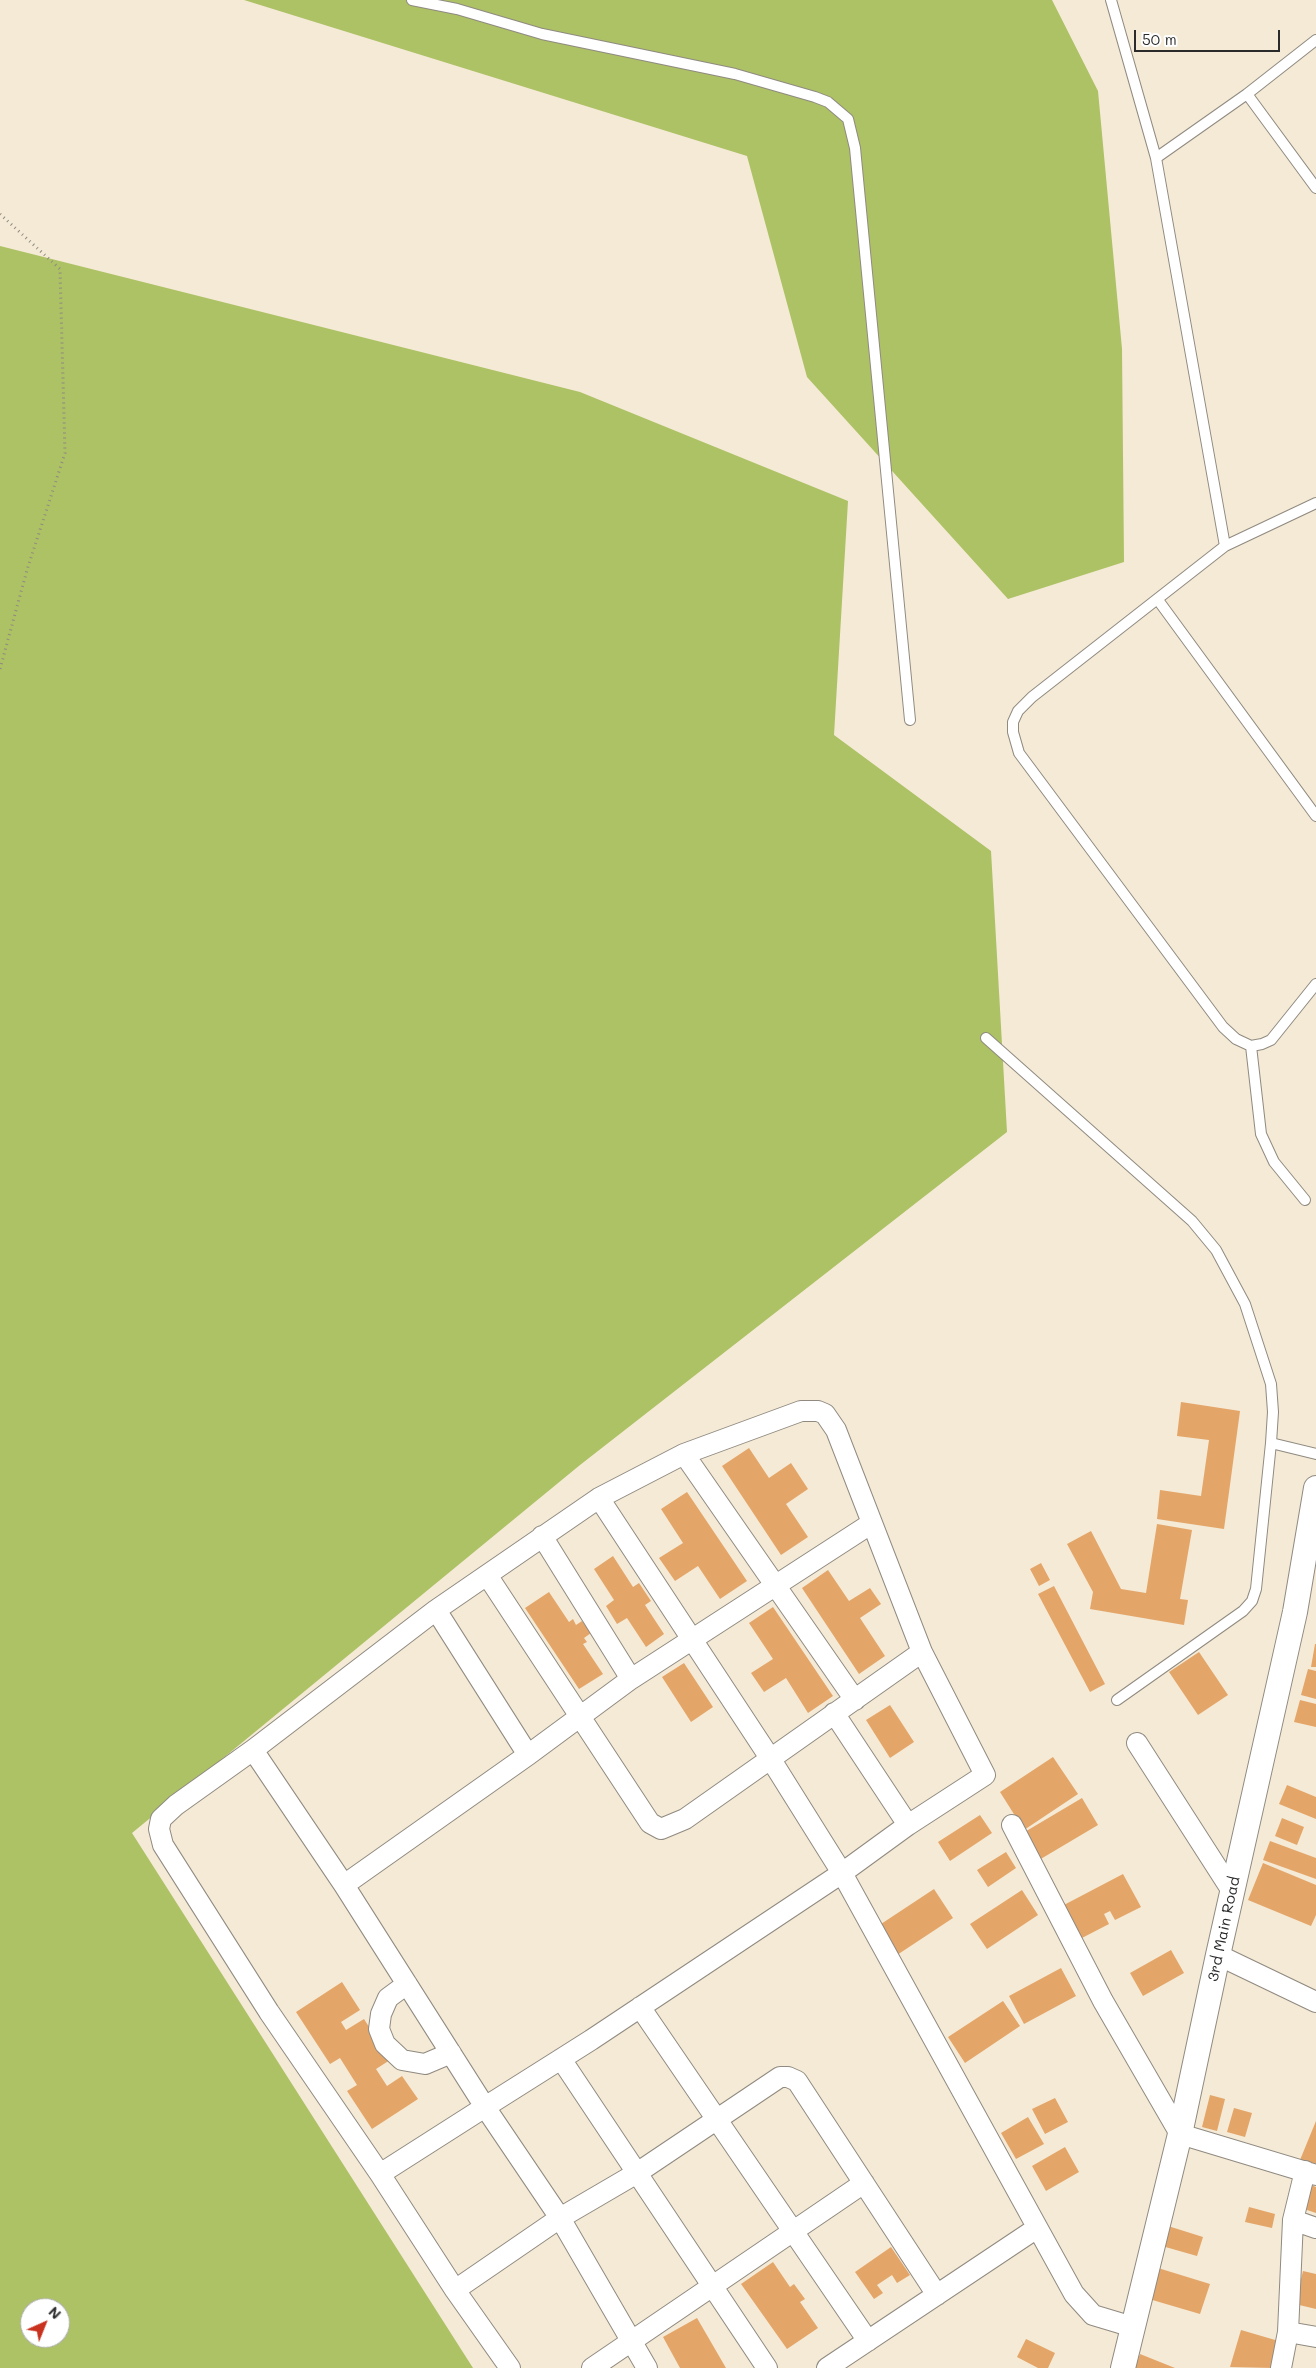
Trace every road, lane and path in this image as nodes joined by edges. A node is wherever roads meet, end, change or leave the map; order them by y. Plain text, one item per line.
1 (412, 0) edge
2 (1111, 0) edge
3 (1316, 40) edge
4 (1247, 94) junction
5 (1156, 158) junction
6 (1316, 188) edge
7 (0, 214) edge
8 (1316, 503) edge
9 (1225, 546) junction
10 (1158, 600) junction
11 (0, 669) edge
12 (910, 720) dead end
13 (1316, 816) edge
14 (1316, 984) edge
15 (986, 1038) dead end
16 (1251, 1046) junction
17 (1305, 1200) dead end
18 (1271, 1443) junction
19 (684, 1454) junction
20 (1316, 1454) edge
21 (1316, 1488) edge
22 (599, 1498) junction
23 (872, 1523) junction
24 (542, 1536) junction
25 (487, 1575) junction
26 (775, 1585) junction
27 (436, 1610) junction
28 (691, 1638) junction
29 (922, 1652) junction
30 (631, 1679) junction
31 (854, 1700) junction
32 (1117, 1700) dead end
33 (834, 1713) junction
34 (580, 1717) junction
35 (1137, 1743) dead end
36 (253, 1750) junction
37 (528, 1755) junction
38 (770, 1758) junction
39 (908, 1825) junction
40 (1012, 1825) dead end
41 (842, 1873) junction
42 (344, 1885) junction
43 (1232, 1892) junction
44 (1218, 1955) junction
45 (407, 1984) junction
46 (1316, 2002) edge
47 (640, 2007) junction
48 (451, 2053) junction
49 (561, 2059) junction
50 (485, 2107) junction
51 (716, 2119) junction
52 (1180, 2134) junction
53 (637, 2173) junction
54 (1310, 2173) edge
55 (380, 2174) junction
56 (864, 2183) junction
57 (560, 2218) junction
58 (1293, 2220) junction
59 (1037, 2228) junction
60 (1316, 2228) edge
61 (793, 2232) junction
62 (712, 2286) junction
63 (455, 2290) junction
64 (937, 2295) junction
65 (1133, 2327) junction
66 (1288, 2332) junction
67 (1316, 2337) edge
68 (632, 2341) junction
69 (868, 2341) junction
70 (510, 2368) edge
71 (592, 2368) edge
72 (647, 2368) edge
73 (767, 2368) edge
74 (827, 2368) edge
75 (1123, 2368) edge
76 (1281, 2368) edge

1 - 12 lane
2 - 5 lane
3 - 4 lane
4 - 5 lane
4 - 6 lane
5 - 9 lane
7 - 11 path
8 - 9 lane
9 - 10 lane
10 - 13 lane
10 - 16 lane
14 - 16 lane
15 - 18 lane
16 - 17 lane
18 - 20 lane
18 - 32 lane
19 - 22 street
19 - 23 street
19 - 26 street
21 - 43 street, 3rd Main Road
22 - 24 street
22 - 28 street
23 - 26 street
23 - 29 street
24 - 25 street
24 - 30 street
25 - 27 street
25 - 34 street
26 - 28 street
26 - 31 street
27 - 36 street
27 - 37 street
28 - 30 street
28 - 38 street
29 - 31 street
29 - 39 street
30 - 34 street
31 - 33 street
33 - 38 street
33 - 39 street
34 - 37 street
34 - 38 street
35 - 43 street
36 - 42 street
36 - 55 street
37 - 42 street
38 - 41 street
39 - 41 street
40 - 52 street
41 - 47 street
41 - 59 street
42 - 45 street
43 - 44 street, 3rd Main Road
44 - 46 street
44 - 52 street, 3rd Main Road
45 - 48 street
45 - 48 street
47 - 49 street
47 - 51 street
48 - 50 street
49 - 50 street
49 - 53 street
50 - 55 street
50 - 57 street
51 - 53 street
51 - 56 street
51 - 61 street
52 - 54 street
52 - 65 street, 3rd Main Road
53 - 57 street
53 - 62 street
54 - 58 street
55 - 63 street
56 - 61 street
56 - 64 street
57 - 63 street
57 - 68 street
58 - 60 street
58 - 66 street
59 - 64 street
59 - 65 street
61 - 62 street
61 - 69 street
62 - 68 street
62 - 73 street
63 - 70 street
64 - 69 street
65 - 75 street, 3rd Main Road
66 - 67 street
66 - 76 street
68 - 71 street
68 - 72 street
69 - 74 street

